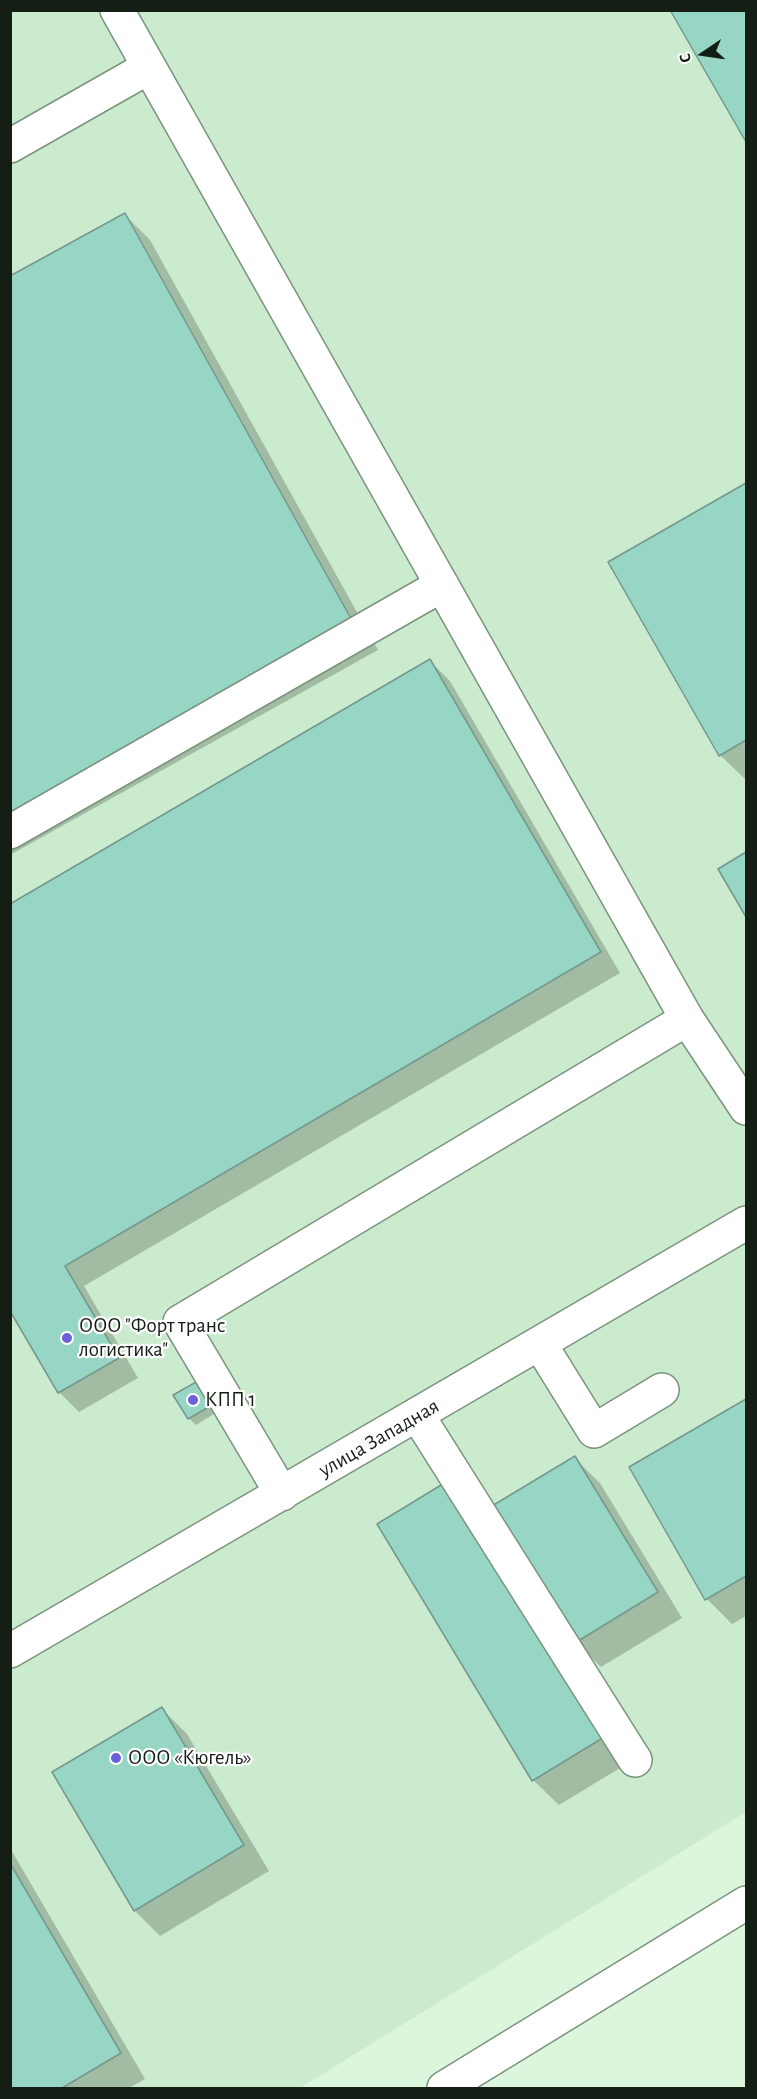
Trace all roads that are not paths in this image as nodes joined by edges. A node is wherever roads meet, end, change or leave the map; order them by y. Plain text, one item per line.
1 (117, 10) edge
2 (149, 68) junction
3 (10, 146) edge
4 (442, 585) junction
5 (10, 832) edge
6 (687, 1019) junction
7 (747, 1108) edge
8 (747, 1223) edge
9 (540, 1344) junction
10 (662, 1390) dead end
11 (418, 1416) junction
12 (282, 1494) junction
13 (10, 1651) edge
14 (635, 1760) dead end
15 (747, 1903) edge
16 (444, 2088) edge

1 - 2 street
2 - 3 street
2 - 4 street
4 - 5 street
4 - 6 street
6 - 7 street
6 - 12 street
8 - 9 street, улица Западная
9 - 10 street
9 - 11 street, улица Западная
11 - 12 street, улица Западная
11 - 14 street
12 - 13 street, улица Западная
15 - 16 street

